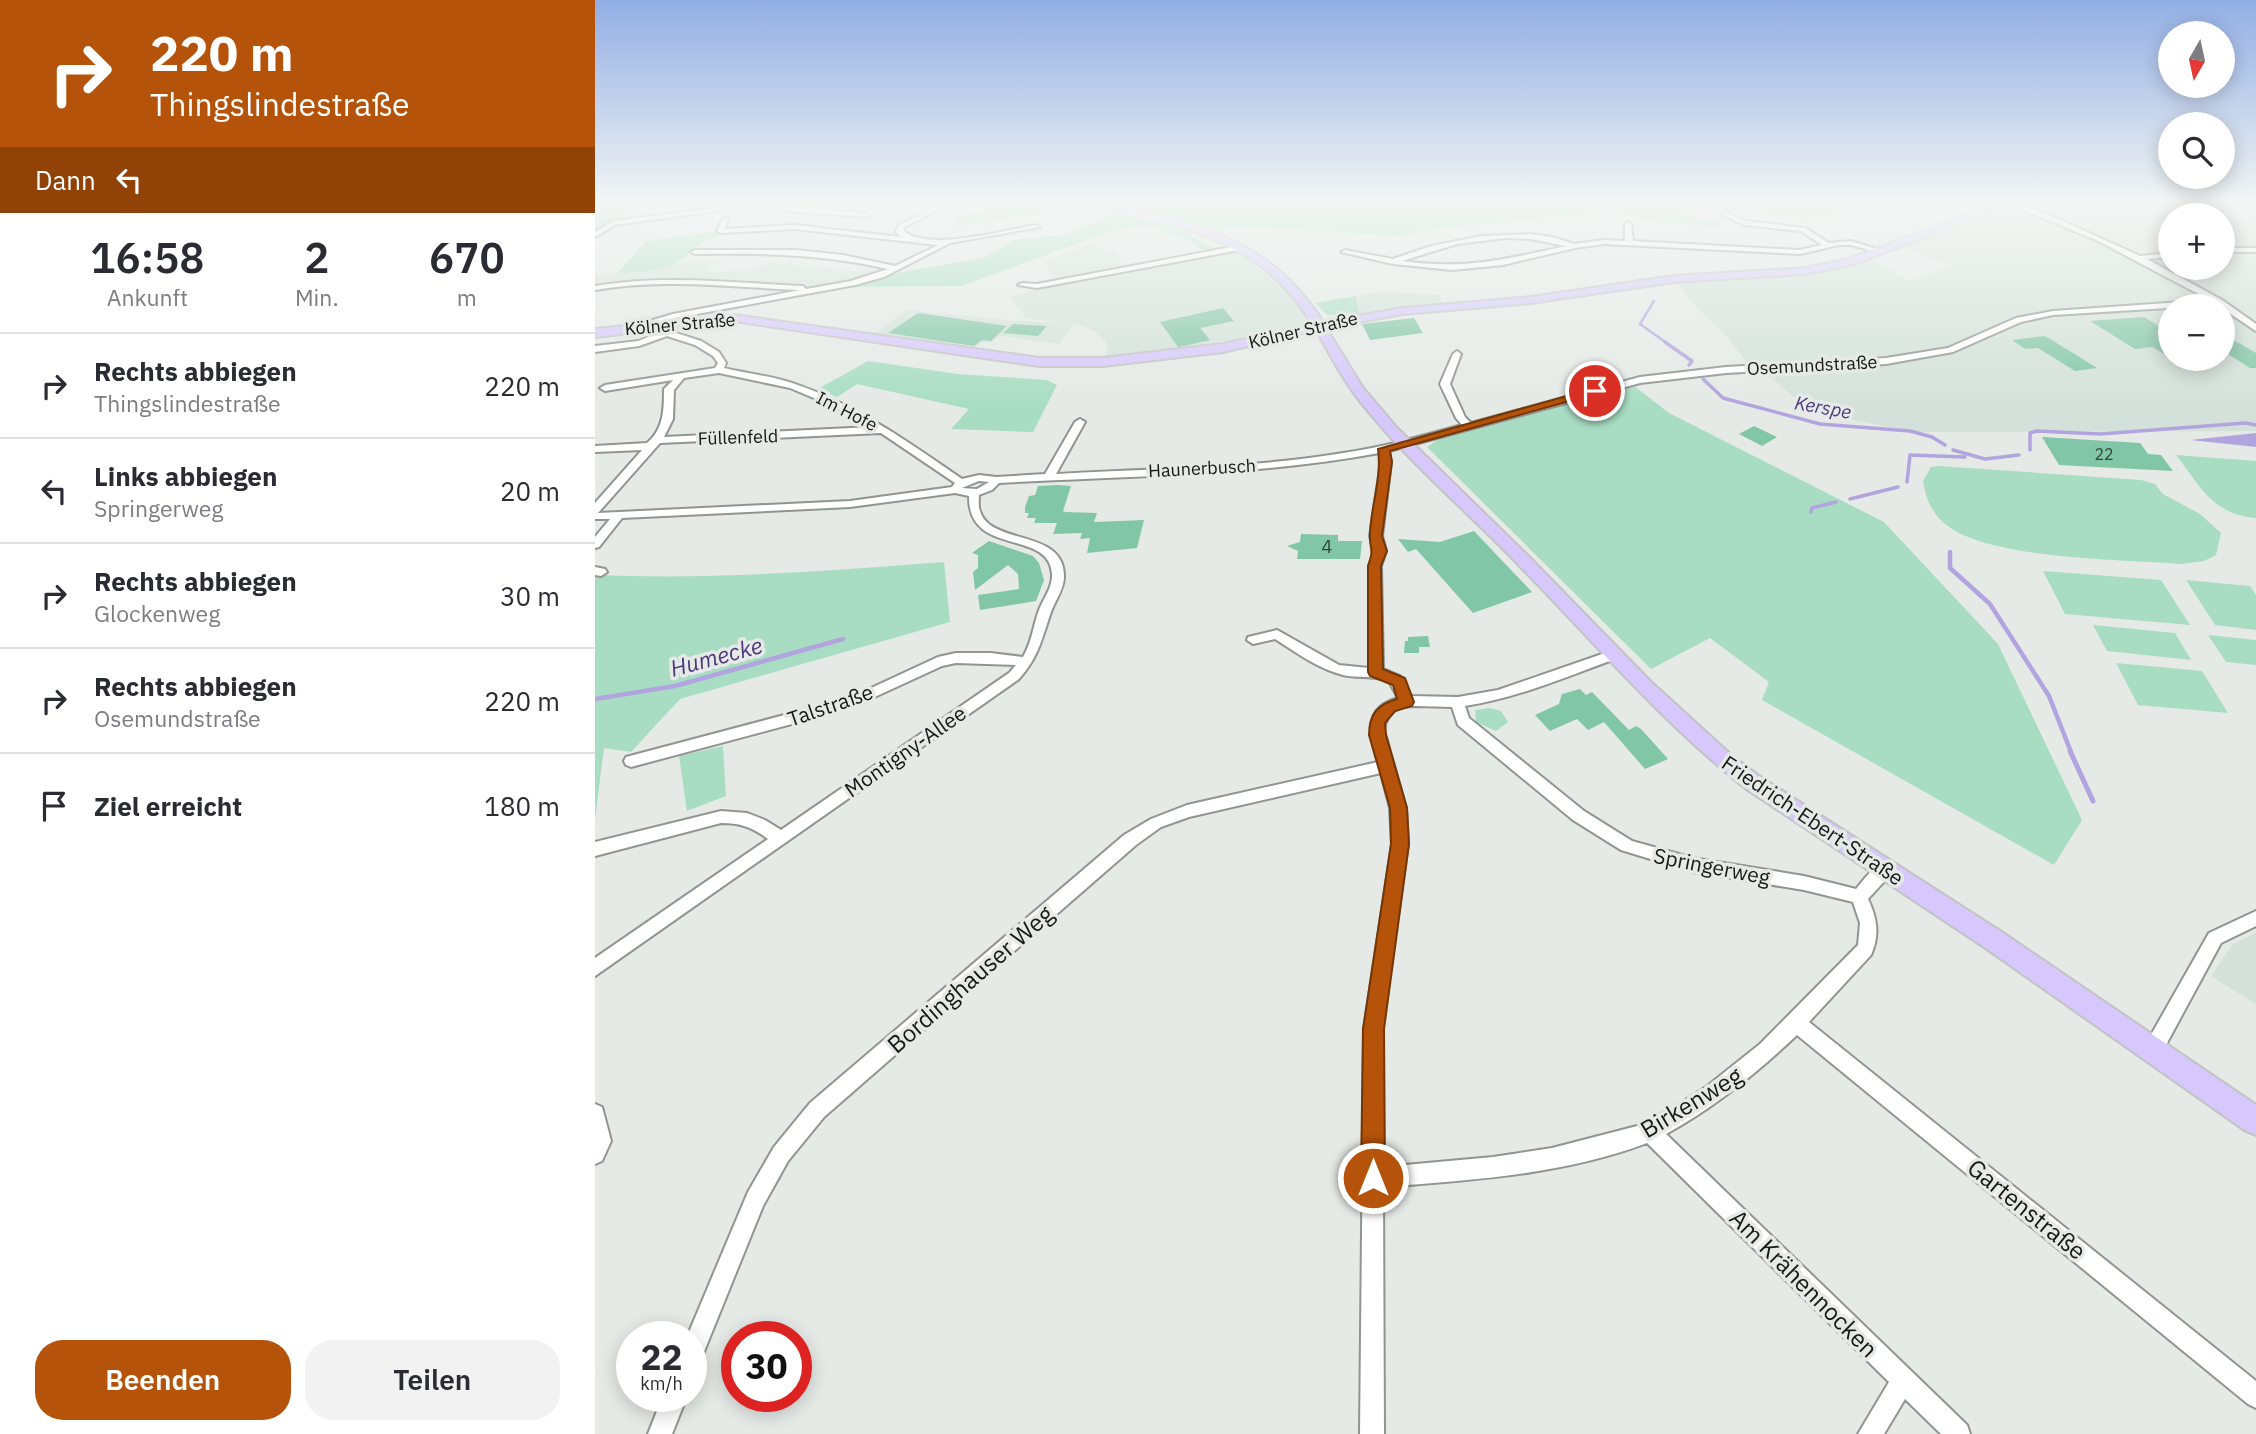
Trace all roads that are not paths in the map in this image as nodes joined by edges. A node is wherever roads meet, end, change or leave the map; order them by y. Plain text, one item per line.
1 (887, 272) edge
2 (1111, 272) edge
3 (1276, 272) edge
4 (1786, 272) edge
5 (2165, 272) edge
6 (1022, 285) dead end
7 (595, 288) edge
8 (815, 291) junction
9 (2205, 294) edge
10 (2158, 306) edge
11 (2235, 313) edge
12 (1320, 326) junction
13 (639, 327) junction
14 (2256, 328) edge
15 (665, 331) junction
16 (595, 333) edge
17 (1273, 337) junction
18 (1328, 340) junction
19 (595, 349) edge
20 (1457, 354) dead end
21 (719, 370) junction
22 (680, 378) junction
23 (605, 388) dead end
24 (1080, 422) dead end
25 (1470, 427) junction
26 (884, 430) junction
27 (653, 443) junction
28 (1406, 444) junction
29 (595, 449) edge
30 (1384, 449) junction
31 (1049, 477) junction
32 (996, 480) junction
33 (958, 486) junction
34 (974, 492) junction
35 (595, 510) edge
36 (619, 514) junction
37 (595, 516) edge
38 (595, 545) edge
39 (1253, 640) dead end
40 (1613, 654) junction
41 (1027, 663) junction
42 (1376, 672) junction
43 (1406, 702) junction
44 (1458, 702) junction
45 (631, 761) dead end
46 (1386, 766) junction
47 (781, 839) junction
48 (595, 849) edge
49 (1885, 869) junction
50 (1859, 897) junction
51 (2256, 918) edge
52 (595, 968) edge
53 (1798, 1024) junction
54 (2154, 1048) junction
55 (595, 1114) edge
56 (2256, 1121) edge
57 (1650, 1132) junction
58 (595, 1154) edge
59 (1373, 1178) junction
60 (705, 1321) edge
61 (1903, 1381) junction
62 (2256, 1395) edge
63 (669, 1412) edge
64 (660, 1434) edge
65 (1372, 1434) edge
66 (1870, 1434) edge
67 (1958, 1434) edge

1 - 8 street
2 - 6 street
3 - 12 main road, Friedrich-Ebert-Straße
4 - 12 main road, Kölner Straße
5 - 9 street
7 - 8 street
8 - 13 street
10 - 25 street, Osemundstraße
11 - 14 street
12 - 17 main road, Kölner Straße
12 - 18 main road, Friedrich-Ebert-Straße
13 - 15 main road, Kölner Straße
13 - 16 main road, Kölner Straße
15 - 17 main road, Kölner Straße
15 - 19 street
15 - 21 street
17 - 18 main road
18 - 28 main road, Friedrich-Ebert-Straße
20 - 25 street
21 - 22 street, Im Hofe
21 - 26 street, Im Hofe
22 - 23 street, Im Hofe
22 - 27 street
24 - 31 street
25 - 28 street, Osemundstraße
26 - 27 street, Füllenfeld
26 - 33 street, Im Hofe
27 - 29 street, Füllenfeld
27 - 35 street
28 - 30 street, Haunerbusch
28 - 40 main road, Friedrich-Ebert-Straße
30 - 31 street, Haunerbusch
30 - 42 street
31 - 32 street, Haunerbusch
32 - 33 street, Haunerbusch
32 - 34 street
33 - 34 street
33 - 36 street
34 - 41 street, Montigny-Allee
36 - 37 street
36 - 38 street
39 - 42 street
40 - 44 street
40 - 49 main road, Friedrich-Ebert-Straße
41 - 45 street, Talstraße
41 - 47 street, Montigny-Allee
42 - 43 street
43 - 44 street
43 - 46 street
44 - 50 street, Springerweg
46 - 59 street
46 - 60 street, Bordinghauser Weg
47 - 48 street
47 - 52 street, Montigny-Allee
49 - 50 street
49 - 54 main road, Friedrich-Ebert-Straße
50 - 53 street, Birkenweg
51 - 54 street
53 - 57 street, Birkenweg
53 - 62 street, Gartenstraße
54 - 56 main road, Friedrich-Ebert-Straße
55 - 58 street
57 - 59 street, Birkenweg
57 - 61 street, Am Krähennocken
59 - 65 street
61 - 66 street
61 - 67 street, Am Krähennocken
63 - 64 street

